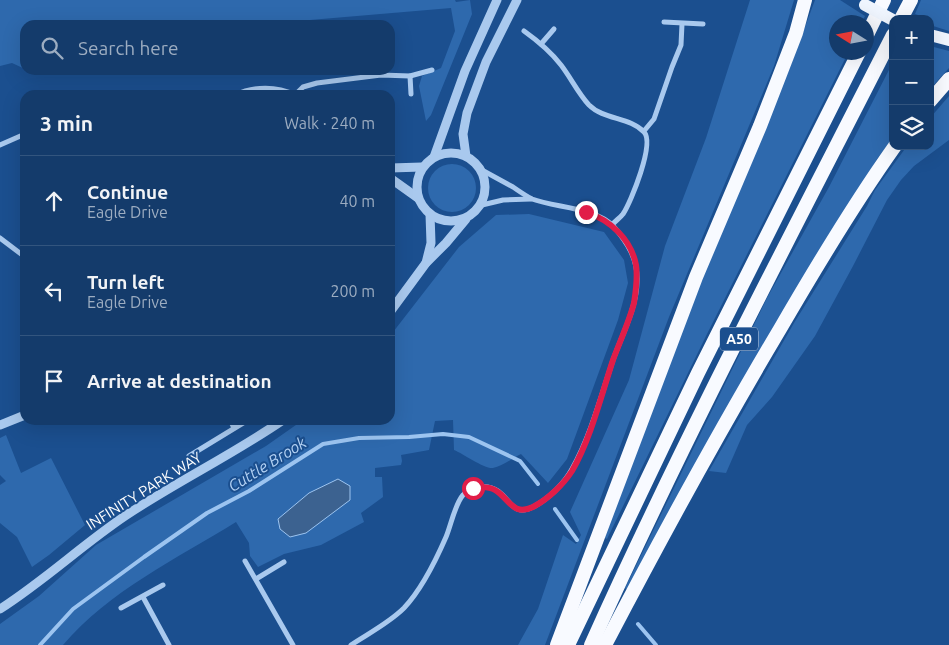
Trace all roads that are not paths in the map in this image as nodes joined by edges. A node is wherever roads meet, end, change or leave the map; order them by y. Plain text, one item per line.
1 (497, 0) edge
2 (517, 0) edge
3 (805, 0) edge
4 (884, 0) edge
5 (911, 0) edge
6 (861, 3) edge
7 (903, 15) edge
8 (889, 18) edge
9 (874, 21) edge
10 (664, 22) dead end
11 (682, 24) junction
12 (703, 24) dead end
13 (554, 29) dead end
14 (524, 31) dead end
15 (934, 36) edge
16 (949, 40) edge
17 (889, 43) edge
18 (541, 44) junction
19 (855, 60) edge
20 (432, 70) dead end
21 (381, 75) edge
22 (381, 75) edge
23 (410, 76) junction
24 (949, 79) edge
25 (247, 90) edge
26 (283, 90) edge
27 (300, 90) edge
28 (411, 94) dead end
29 (934, 96) edge
30 (644, 131) junction
31 (20, 136) edge
32 (0, 145) edge
33 (892, 150) edge
34 (466, 156) junction
35 (434, 157) junction
36 (422, 167) junction
37 (395, 168) edge
38 (480, 169) junction
39 (395, 182) edge
40 (418, 198) junction
41 (532, 198) junction
42 (482, 205) junction
43 (430, 214) junction
44 (466, 219) junction
45 (612, 224) junction
46 (0, 238) edge
47 (20, 253) edge
48 (426, 263) junction
49 (395, 305) edge
50 (20, 417) edge
51 (0, 425) edge
52 (232, 425) edge
53 (239, 425) edge
54 (276, 425) edge
55 (234, 428) junction
56 (189, 456) dead end
57 (245, 560) dead end
58 (284, 562) dead end
59 (256, 579) junction
60 (163, 585) dead end
61 (142, 596) junction
62 (121, 608) dead end
63 (0, 609) edge
64 (170, 645) edge
65 (293, 645) edge
66 (351, 645) edge
67 (557, 645) edge
68 (568, 645) edge
69 (591, 645) edge
70 (605, 645) edge

1 - 35 street
2 - 34 street
3 - 67 highway
4 - 9 highway
5 - 7 highway
6 - 8 main road, bridge
10 - 11 street
11 - 12 street
11 - 30 street
13 - 18 street
14 - 18 street
15 - 16 main road
17 - 69 highway, A50
18 - 30 street
19 - 68 highway, A50
20 - 23 street
21 - 27 street
22 - 23 street
23 - 28 street
24 - 29 highway
25 - 26 street
30 - 45 street
31 - 32 street
33 - 70 highway
34 - 35 street
34 - 38 street
35 - 36 street
36 - 37 street
36 - 40 street
38 - 41 street
38 - 42 street
39 - 40 street
40 - 43 street
41 - 42 street
41 - 45 street
42 - 44 street
43 - 44 street
43 - 48 street
44 - 48 street
45 - 66 street
46 - 47 street
48 - 49 street
50 - 51 street
52 - 55 street
53 - 55 street
54 - 63 street, INFINITY PARK WAY
55 - 56 street
57 - 59 street
58 - 59 street
59 - 65 street
60 - 61 street
61 - 62 street
61 - 64 street

